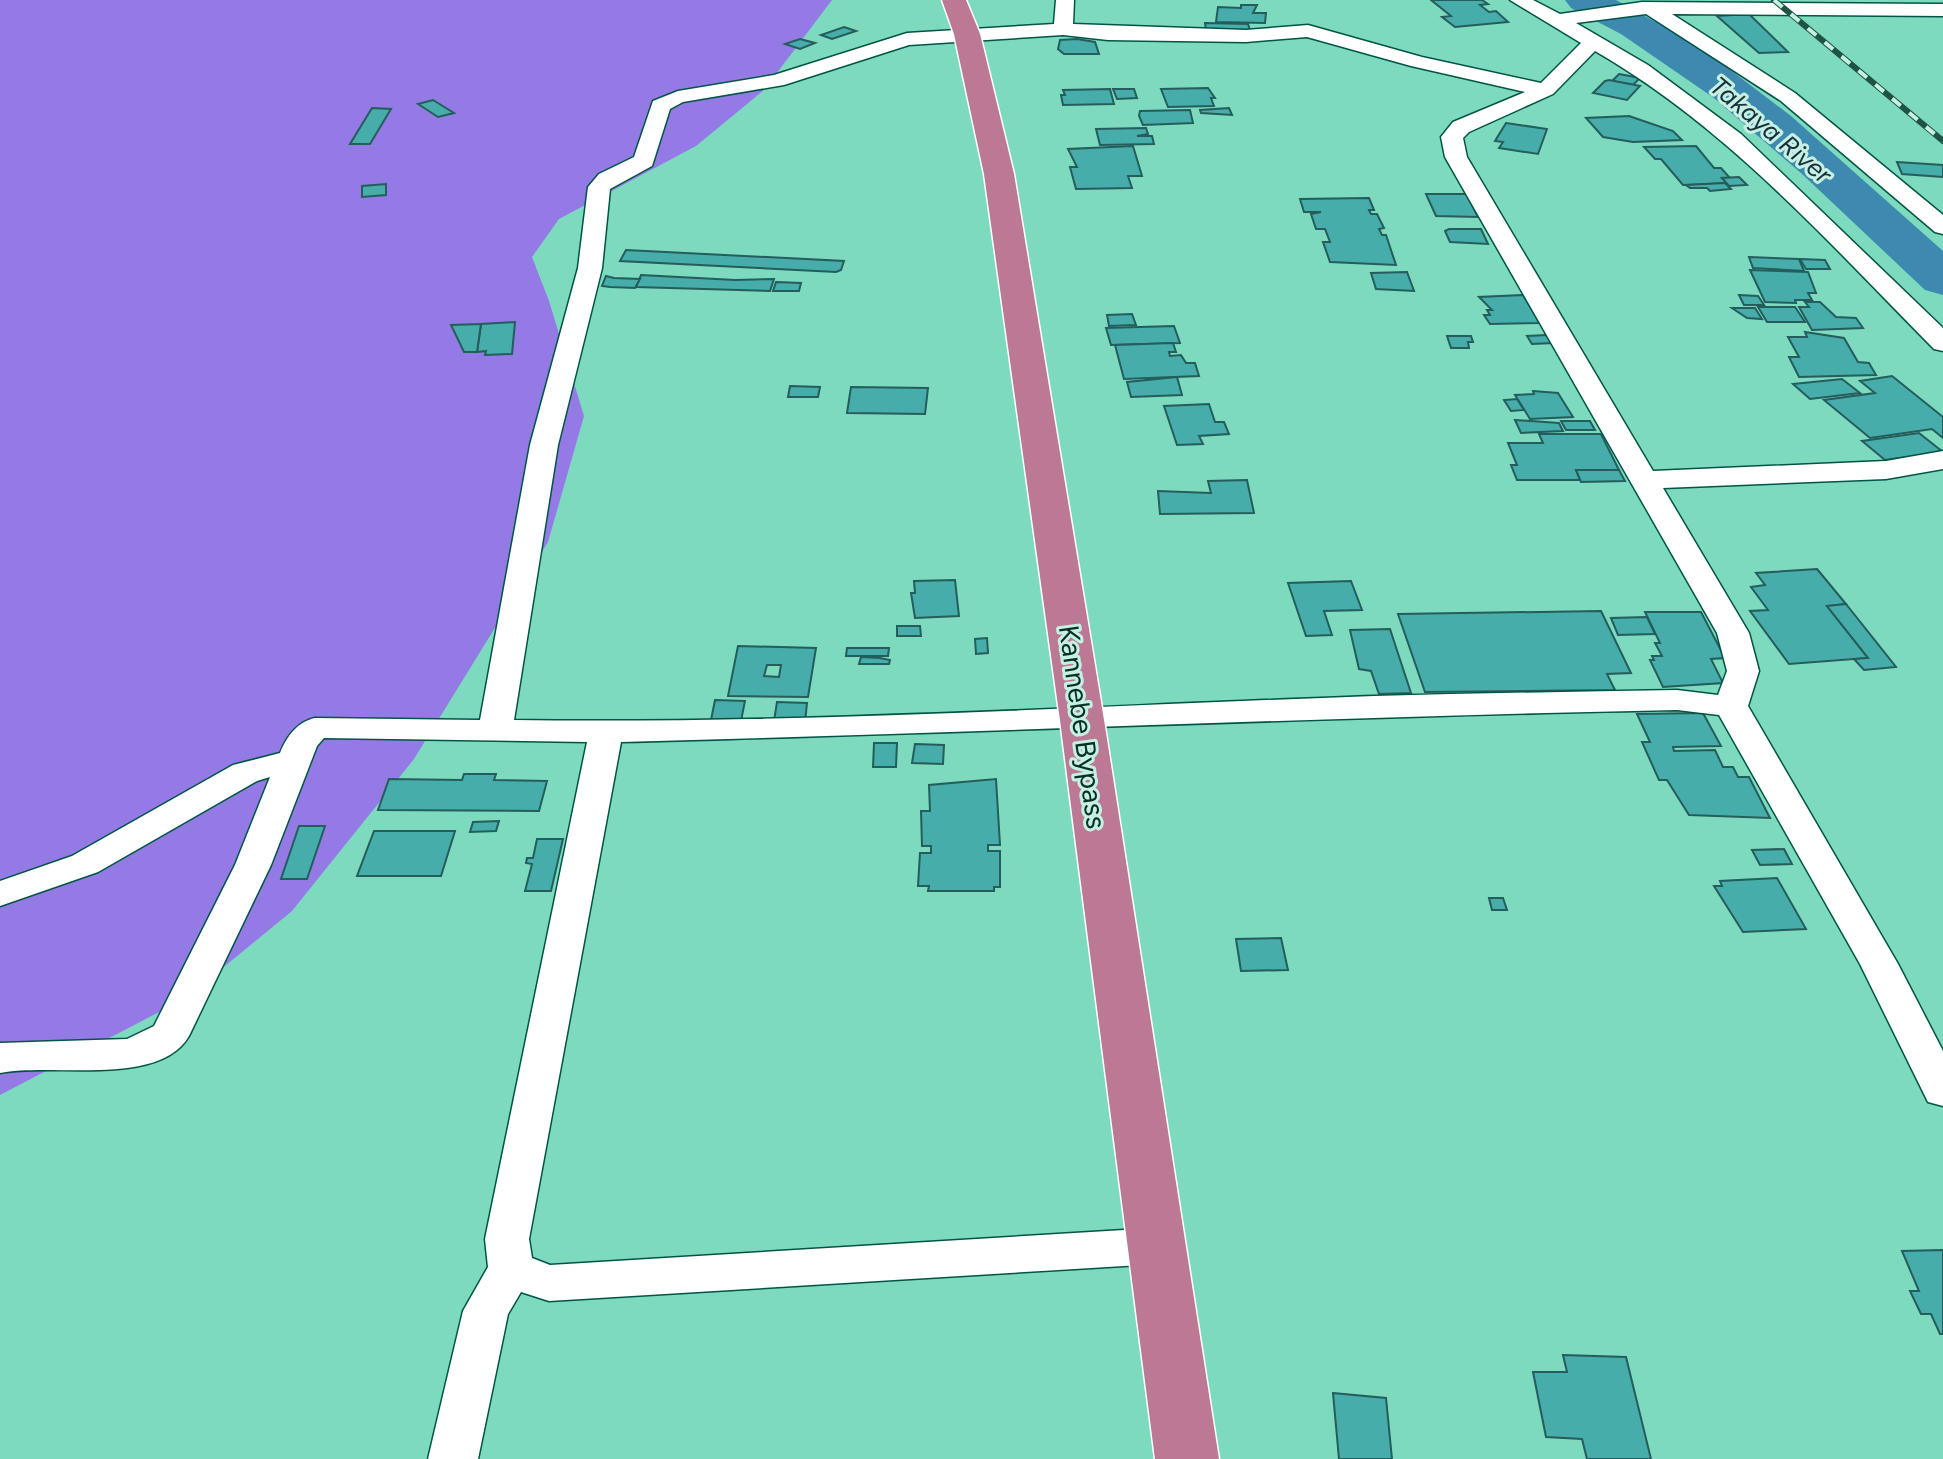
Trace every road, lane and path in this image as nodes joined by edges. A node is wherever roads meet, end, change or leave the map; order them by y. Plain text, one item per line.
1 (1065, 0) edge
2 (1519, 0) edge
3 (1639, 6) edge
4 (1943, 10) edge
5 (961, 17) edge
6 (1560, 20) junction
7 (1063, 29) junction
8 (1593, 42) junction
9 (1546, 90) junction
10 (1943, 227) edge
11 (1943, 343) edge
12 (1943, 460) edge
13 (1646, 480) junction
14 (1731, 706) junction
15 (1082, 720) junction
16 (495, 731) junction
17 (606, 732) junction
18 (295, 760) junction
19 (0, 894) edge
20 (0, 1058) edge
21 (1943, 1091) edge
22 (1157, 1246) junction
23 (511, 1269) junction
24 (453, 1459) edge
25 (1187, 1459) edge

1 - 7 street
2 - 6 street
3 - 4 street
3 - 6 street
3 - 10 street
5 - 7 street
5 - 15 highway, Kannebe Bypass
5 - 16 street
6 - 8 street
7 - 9 street
8 - 9 street
8 - 11 street
9 - 13 street
12 - 13 street
13 - 14 street
14 - 15 street
14 - 21 street
15 - 17 street
15 - 22 highway, Kannebe Bypass
16 - 17 street
16 - 18 street
17 - 23 street
18 - 19 street
18 - 20 street
22 - 23 street
22 - 25 highway, Kannebe Bypass
23 - 24 street

